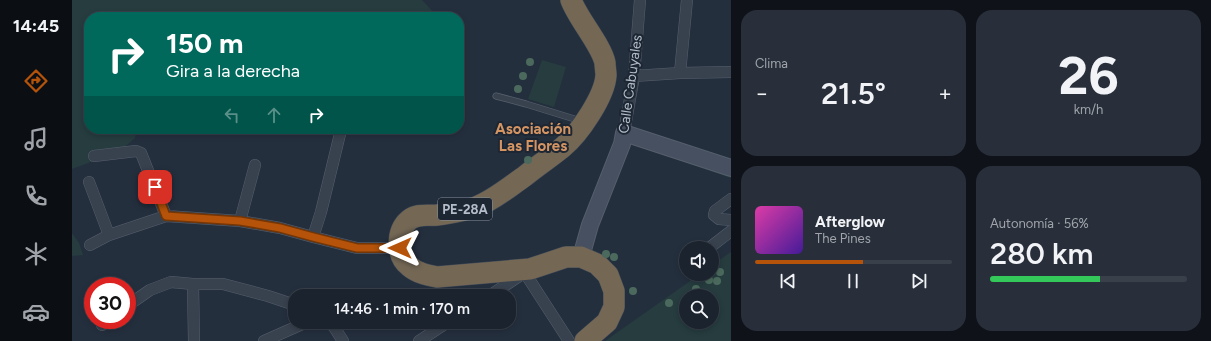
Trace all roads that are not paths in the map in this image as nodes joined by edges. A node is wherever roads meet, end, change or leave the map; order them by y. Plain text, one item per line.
1 (571, 0) edge
2 (640, 0) edge
3 (687, 0) edge
4 (731, 72) edge
5 (680, 73) junction
6 (634, 76) junction
7 (496, 96) dead end
8 (585, 122) junction
9 (624, 133) junction
10 (340, 134) dead end
11 (94, 156) dead end
12 (255, 164) dead end
13 (731, 168) edge
14 (89, 182) dead end
15 (731, 199) edge
16 (166, 216) junction
17 (731, 220) edge
18 (240, 221) junction
19 (731, 231) edge
20 (109, 235) junction
21 (313, 237) junction
22 (717, 241) edge
23 (90, 245) dead end
24 (400, 248) junction
25 (582, 257) junction
26 (527, 271) junction
27 (193, 284) junction
28 (500, 289) edge
29 (136, 300) edge
30 (288, 303) edge
31 (291, 329) edge
32 (335, 329) edge
33 (437, 329) edge
34 (194, 341) edge
35 (264, 341) edge
36 (343, 341) edge
37 (419, 341) edge
38 (569, 341) edge
39 (585, 341) edge

1 - 8 highway, PE-28A
2 - 6 street, Calle Cabuyales
3 - 5 street
4 - 5 street
5 - 6 street
6 - 9 street, Calle Cabuyales
7 - 8 lane
8 - 24 highway, PE-28A
9 - 13 street
9 - 25 street, Calle Cabuyales
10 - 21 street
11 - 16 street
12 - 18 street
14 - 20 street
15 - 17 street
16 - 18 street
16 - 20 street
18 - 21 street
19 - 22 street
20 - 23 street
21 - 24 street
24 - 26 highway
25 - 26 highway
25 - 39 highway
26 - 28 street
26 - 38 street
27 - 29 street
27 - 30 street
27 - 34 street
31 - 35 street
32 - 36 street
33 - 37 street

